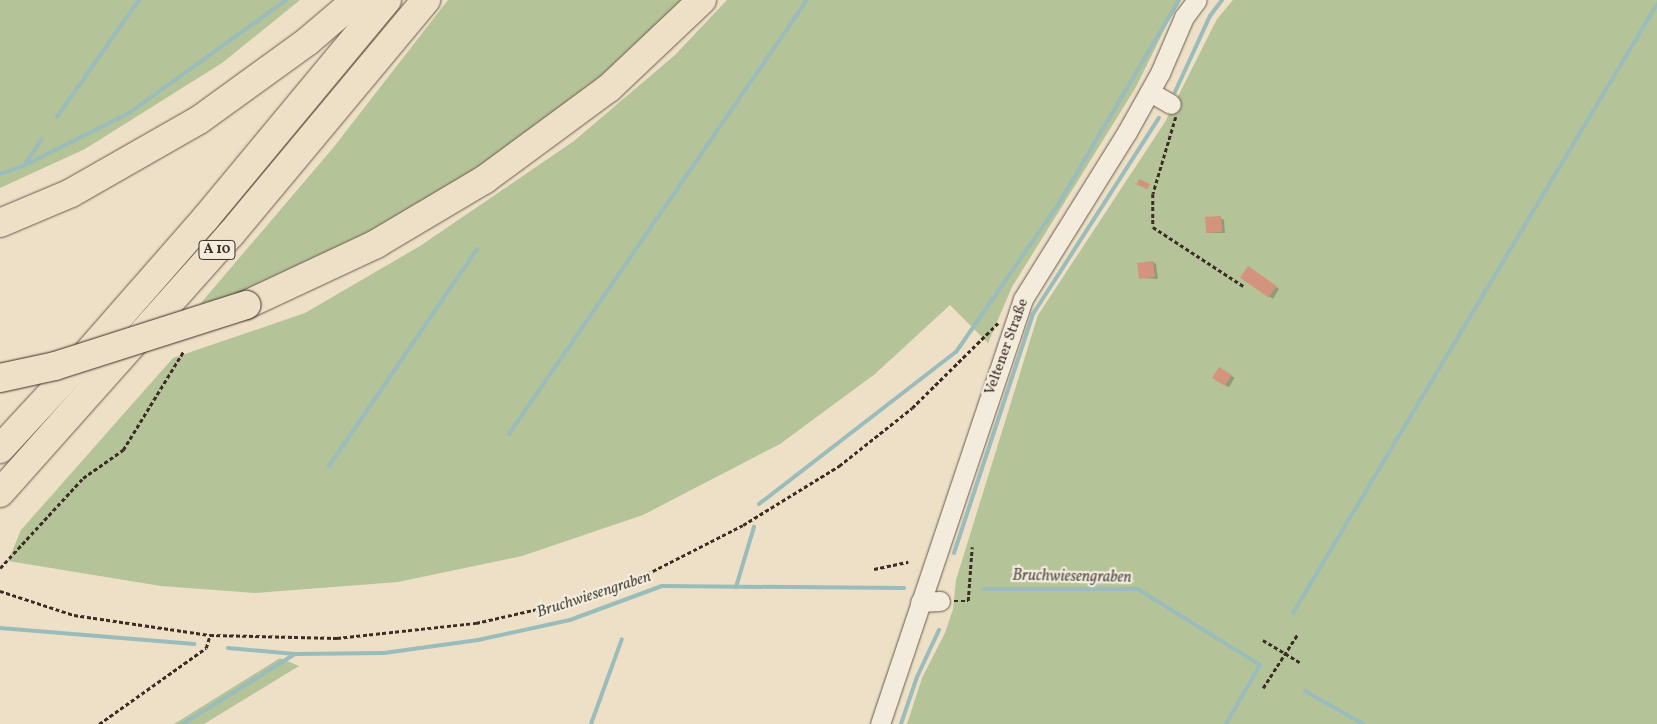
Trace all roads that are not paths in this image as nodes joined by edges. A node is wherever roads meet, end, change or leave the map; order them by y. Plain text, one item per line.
1 (356, 0) edge
2 (386, 0) edge
3 (426, 0) edge
4 (702, 0) edge
5 (1198, 0) edge
6 (1150, 92) junction
7 (1171, 104) road end
8 (0, 223) edge
9 (0, 378) edge
10 (0, 448) edge
11 (0, 493) edge
12 (940, 601) road end
13 (920, 602) junction
14 (880, 724) edge

1 - 8 highway
2 - 10 highway, A 10
3 - 11 highway, A 10
4 - 9 highway, bridge
5 - 6 street, Veltener Straße
6 - 7 street
6 - 13 street, Veltener Straße
12 - 13 street
13 - 14 street, Veltener Straße

